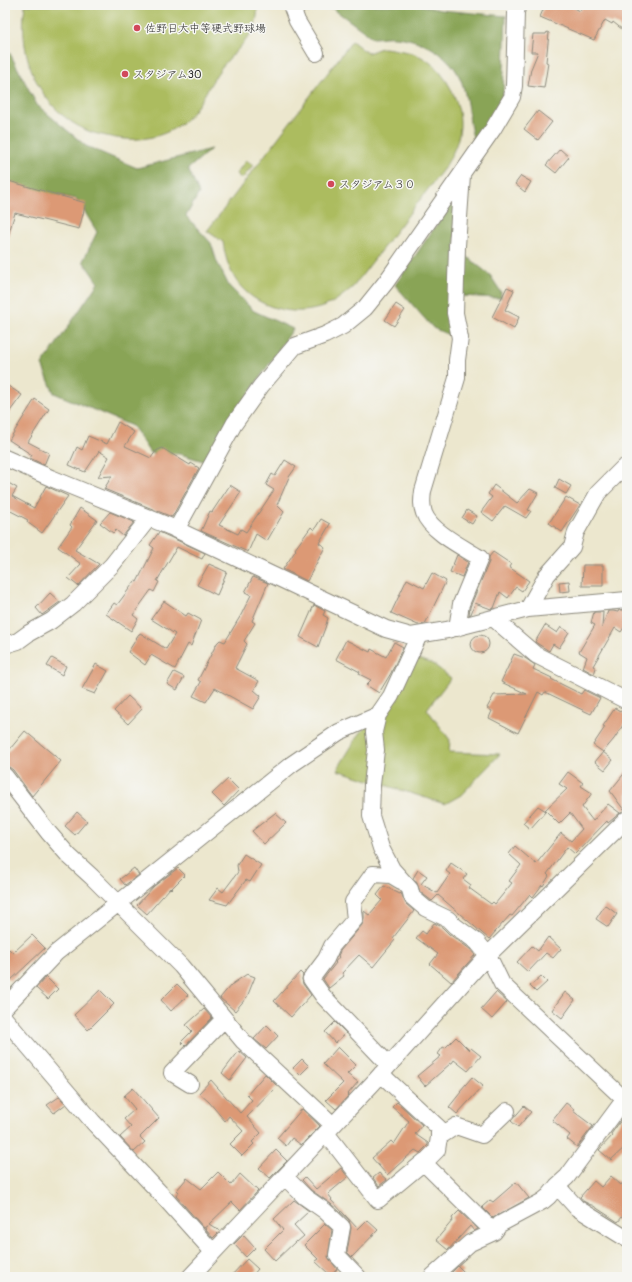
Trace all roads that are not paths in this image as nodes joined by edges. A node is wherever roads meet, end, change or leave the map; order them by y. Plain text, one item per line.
1 (290, 5) edge
2 (518, 5) edge
3 (316, 53) dead end
4 (462, 175) junction
5 (5, 458) edge
6 (627, 466) edge
7 (149, 518) junction
8 (176, 530) junction
9 (627, 600) edge
10 (528, 609) junction
11 (493, 618) junction
12 (457, 628) junction
13 (419, 635) junction
14 (5, 645) edge
15 (627, 701) edge
16 (378, 715) junction
17 (5, 776) edge
18 (627, 819) edge
19 (403, 882) junction
20 (119, 903) junction
21 (488, 955) junction
22 (5, 1007) edge
23 (5, 1019) edge
24 (224, 1019) junction
25 (385, 1069) junction
26 (190, 1084) dead end
27 (626, 1101) edge
28 (507, 1111) dead end
29 (330, 1129) junction
30 (439, 1138) junction
31 (425, 1161) junction
32 (285, 1177) junction
33 (557, 1186) junction
34 (494, 1232) junction
35 (627, 1239) edge
36 (213, 1252) junction
37 (190, 1277) edge
38 (358, 1277) edge
39 (432, 1277) edge

1 - 3 street
2 - 4 street
4 - 8 street
4 - 12 street
5 - 7 street
6 - 10 street
7 - 8 street
7 - 14 street
8 - 13 street
9 - 10 street
10 - 11 street
11 - 12 street
11 - 15 street
12 - 13 street
13 - 16 street
16 - 19 street
16 - 20 street
17 - 20 street
18 - 21 street
19 - 21 street
19 - 25 street
20 - 22 street
20 - 24 street
21 - 25 street
21 - 27 street
23 - 36 street
24 - 26 street
24 - 29 street
25 - 29 street
25 - 30 street
27 - 33 street
28 - 30 street
29 - 31 street
29 - 32 street
30 - 31 street
31 - 34 street
32 - 36 street
32 - 38 street
33 - 34 street
33 - 35 street
34 - 39 street
36 - 37 street

